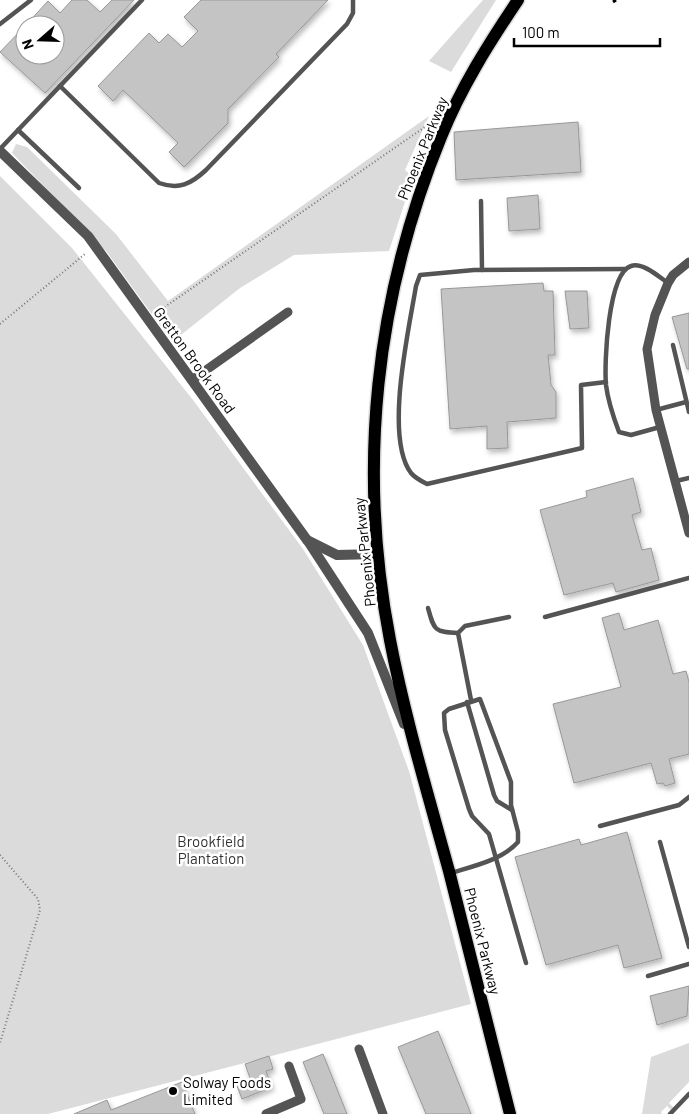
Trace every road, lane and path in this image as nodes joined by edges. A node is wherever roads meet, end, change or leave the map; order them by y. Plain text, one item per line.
1 (31, 0) edge
2 (142, 0) edge
3 (353, 0) edge
4 (518, 0) edge
5 (0, 24) edge
6 (60, 86) junction
7 (439, 117) dead end
8 (18, 130) junction
9 (0, 150) edge
10 (78, 188) dead end
11 (481, 201) dead end
12 (85, 254) dead end
13 (689, 262) edge
14 (625, 269) junction
15 (482, 270) junction
16 (668, 283) junction
17 (288, 312) dead end
18 (147, 319) junction
19 (0, 324) edge
20 (673, 345) dead end
21 (192, 380) junction
22 (606, 382) junction
23 (686, 402) junction
24 (656, 410) junction
25 (689, 412) edge
26 (660, 426) junction
27 (689, 478) edge
28 (675, 482) junction
29 (688, 529) edge
30 (307, 540) junction
31 (378, 554) junction
32 (689, 578) edge
33 (428, 608) dead end
34 (509, 617) dead end
35 (545, 617) dead end
36 (458, 633) junction
37 (469, 701) junction
38 (418, 760) junction
39 (689, 798) edge
40 (512, 810) junction
41 (600, 826) dead end
42 (660, 842) dead end
43 (0, 855) edge
44 (496, 858) junction
45 (450, 874) junction
46 (689, 947) edge
47 (526, 963) dead end
48 (689, 964) edge
49 (648, 976) dead end
50 (0, 1043) edge
51 (359, 1049) dead end
52 (289, 1066) dead end
53 (689, 1094) edge
54 (266, 1114) edge
55 (383, 1114) edge
56 (510, 1114) edge
57 (670, 1114) edge

1 - 5 lane
2 - 6 lane
3 - 6 lane
4 - 31 main road, Phoenix Parkway
6 - 8 lane
7 - 18 path
8 - 9 lane
8 - 10 lane
9 - 18 street, Gretton Brook Road
11 - 15 lane
12 - 19 path
13 - 16 street
14 - 15 lane
14 - 16 lane
14 - 22 lane
15 - 22 lane
16 - 24 street
17 - 21 street
18 - 21 street, Gretton Brook Road
20 - 23 lane
21 - 30 street, Gretton Brook Road
22 - 26 lane
23 - 24 lane
23 - 25 lane
24 - 26 street
26 - 28 street
27 - 28 lane
28 - 29 street
30 - 31 street, Gretton Brook Road
30 - 38 street
31 - 38 main road, Phoenix Parkway
32 - 35 lane
33 - 36 lane
34 - 36 lane
36 - 37 lane
37 - 40 lane
37 - 40 lane
37 - 44 lane
38 - 45 main road, Phoenix Parkway
39 - 41 lane
40 - 44 lane
42 - 46 lane
43 - 50 path
44 - 45 lane
44 - 47 lane
45 - 56 main road, Phoenix Parkway
48 - 49 lane
51 - 55 street
52 - 54 street
53 - 57 lane

